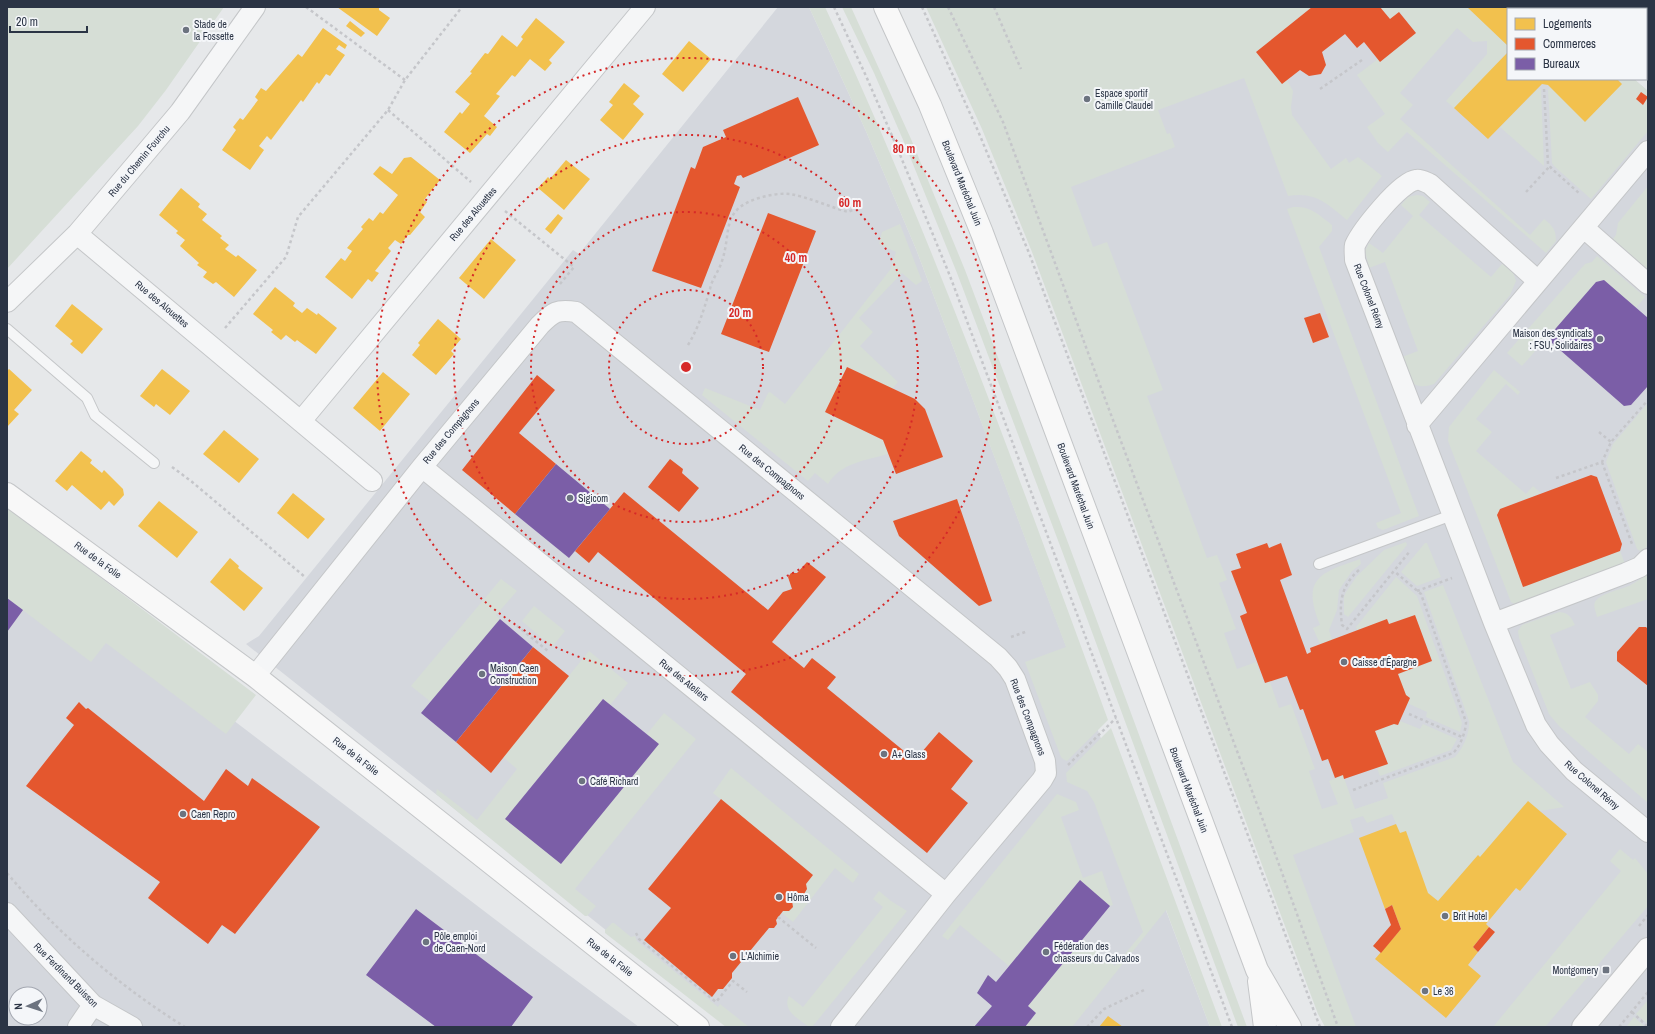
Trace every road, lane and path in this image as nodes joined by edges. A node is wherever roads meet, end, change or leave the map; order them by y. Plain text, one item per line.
1 (254, 7) edge
2 (306, 7) edge
3 (462, 7) edge
4 (645, 7) edge
5 (834, 7) edge
6 (885, 7) edge
7 (922, 7) edge
8 (948, 7) edge
9 (994, 7) edge
10 (1362, 60) dead end
11 (1021, 69) dead end
12 (405, 80) junction
13 (1320, 89) dead end
14 (1544, 89) dead end
15 (388, 110) junction
16 (1648, 151) edge
17 (1550, 166) junction
18 (1526, 192) dead end
19 (488, 197) junction
20 (861, 206) dead end
21 (1598, 210) junction
22 (1584, 228) junction
23 (77, 234) junction
24 (1538, 281) junction
25 (560, 284) dead end
26 (1648, 284) edge
27 (7, 302) edge
28 (7, 329) edge
29 (688, 345) dead end
30 (211, 346) junction
31 (1648, 400) edge
32 (301, 421) junction
33 (1417, 424) junction
34 (1599, 432) dead end
35 (1611, 442) junction
36 (1602, 462) junction
37 (154, 463) joint
38 (422, 466) junction
39 (1556, 478) dead end
40 (372, 481) dead end
41 (7, 494) edge
42 (1452, 515) junction
43 (1412, 530) junction
44 (1375, 544) junction
45 (1644, 563) edge
46 (1319, 564) dead end
47 (1394, 571) junction
48 (1454, 577) dead end
49 (309, 580) dead end
50 (1417, 591) junction
51 (1494, 623) junction
52 (518, 626) dead end
53 (548, 651) dead end
54 (255, 676) junction
55 (1409, 714) dead end
56 (1116, 718) junction
57 (1462, 737) junction
58 (1068, 766) dead end
59 (1353, 790) dead end
60 (1648, 832) edge
61 (7, 873) edge
62 (946, 894) junction
63 (7, 913) edge
64 (778, 917) dead end
65 (636, 933) dead end
66 (816, 948) dead end
67 (1648, 950) edge
68 (1257, 970) junction
69 (1144, 990) dead end
70 (747, 992) dead end
71 (1648, 992) edge
72 (93, 1005) junction
73 (1632, 1012) junction
74 (78, 1027) edge
75 (132, 1027) edge
76 (185, 1027) edge
77 (698, 1027) edge
78 (841, 1027) edge
79 (1087, 1027) edge
80 (1232, 1027) edge
81 (1265, 1027) edge
82 (1290, 1027) edge
83 (1320, 1027) edge
84 (1338, 1027) edge
85 (1583, 1027) edge
86 (1619, 1027) edge
87 (1648, 1027) edge

1 - 23 street, Rue du Chemin Fourchu
2 - 12 path
3 - 12 path
4 - 19 street, Rue des Alouettes
5 - 56 path
6 - 68 main road, Boulevard Maréchal Juin
7 - 83 path
8 - 84 path
9 - 11 path
10 - 13 path
12 - 15 path
14 - 17 path
15 - 19 path
15 - 30 path
16 - 21 street
17 - 18 path
17 - 21 path
19 - 25 path
19 - 32 street, Rue des Alouettes
20 - 29 path
21 - 22 street
22 - 24 street
22 - 26 street
23 - 27 street, Rue du Chemin Fourchu
23 - 30 street, Rue des Alouettes
24 - 33 street
24 - 33 street, Rue Colonel Rémy
28 - 37 lane
30 - 32 street, Rue des Alouettes
31 - 35 path
32 - 40 street, Rue des Alouettes
33 - 42 street, Rue Colonel Rémy
34 - 35 path
35 - 36 path
36 - 39 path
36 - 45 path
37 - 49 path
38 - 54 street, Rue des Compagnons
38 - 62 street, Rue des Ateliers
38 - 62 street, Rue des Compagnons
41 - 54 main road, Rue de la Folie
42 - 43 lane
42 - 51 street, Rue Colonel Rémy
43 - 44 lane
43 - 47 path
44 - 46 lane
44 - 47 path
45 - 51 street
47 - 50 path
48 - 50 path
50 - 57 path
51 - 60 street, Rue Colonel Rémy
52 - 53 path
54 - 77 main road, Rue de la Folie
55 - 57 path
56 - 58 path
56 - 80 path
57 - 59 path
61 - 76 path
62 - 78 street, Rue des Compagnons
63 - 72 street, Rue Ferdinand Buisson
64 - 66 path
65 - 70 path
67 - 85 main road
68 - 81 main road, Boulevard Maréchal Juin
68 - 82 main road, Boulevard Maréchal Juin
69 - 79 path
71 - 73 path
72 - 74 street
72 - 75 street, Rue Ferdinand Buisson
73 - 86 path
73 - 87 path

